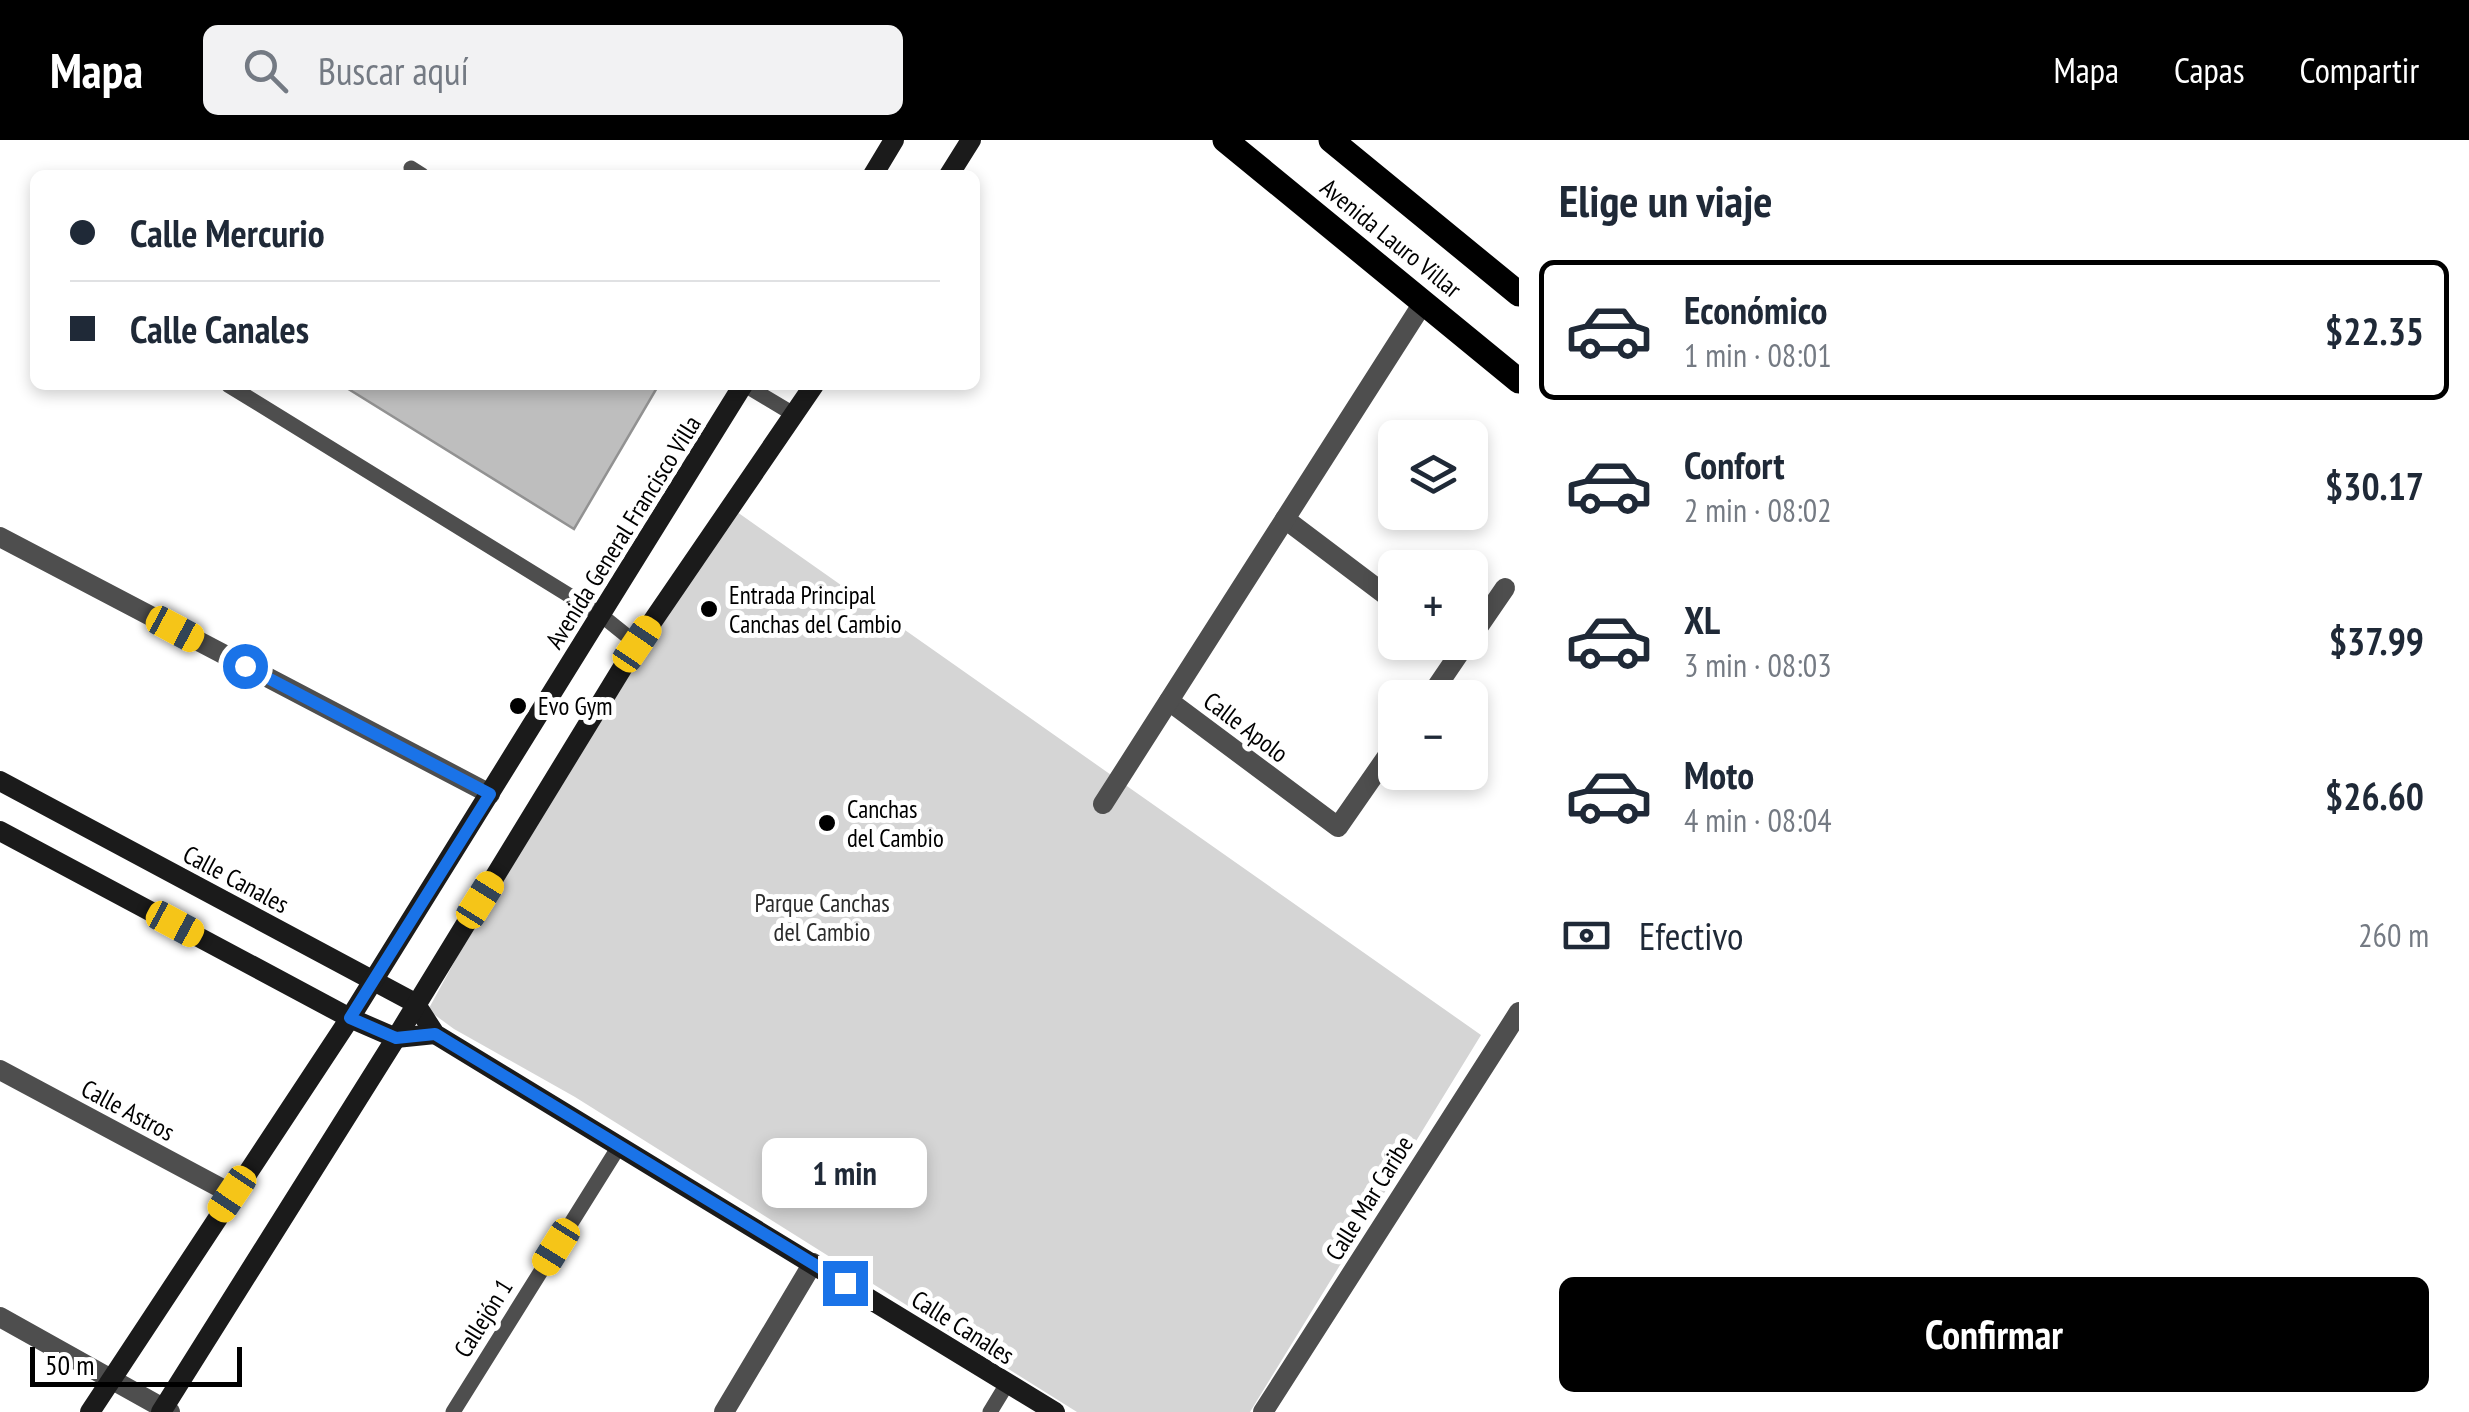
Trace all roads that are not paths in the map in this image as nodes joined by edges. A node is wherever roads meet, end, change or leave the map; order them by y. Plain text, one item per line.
1 (894, 140) edge
2 (971, 140) edge
3 (1225, 140) edge
4 (1332, 140) edge
5 (876, 170) edge
6 (952, 170) edge
7 (1519, 294) edge
8 (1423, 303) junction
9 (1519, 382) edge
10 (236, 390) edge
11 (741, 390) edge
12 (752, 390) edge
13 (811, 390) edge
14 (795, 415) junction
15 (1285, 519) junction
16 (0, 538) edge
17 (1505, 588) dead end
18 (1378, 589) edge
19 (1488, 610) edge
20 (601, 615) junction
21 (637, 644) junction
22 (1169, 701) junction
23 (1378, 769) edge
24 (0, 782) edge
25 (490, 794) junction
26 (1103, 804) dead end
27 (0, 831) edge
28 (374, 981) junction
29 (416, 1003) junction
30 (1519, 1012) edge
31 (350, 1018) junction
32 (435, 1034) junction
33 (396, 1038) junction
34 (0, 1070) edge
35 (618, 1148) junction
36 (232, 1194) junction
37 (812, 1263) junction
38 (0, 1316) edge
39 (111, 1378) junction
40 (1007, 1384) junction
41 (165, 1411) edge
42 (90, 1412) edge
43 (453, 1412) edge
44 (724, 1412) edge
45 (990, 1412) edge
46 (1056, 1412) edge
47 (1263, 1412) edge

1 - 5 main road
2 - 6 main road
3 - 8 main road, Avenida Lauro Villar
4 - 7 main road, Avenida Lauro Villar
8 - 9 main road, Avenida Lauro Villar
8 - 15 street, Calle Apolo
10 - 20 lane
11 - 20 main road, Avenida General Francisco Villa
12 - 14 lane
13 - 14 main road
14 - 21 main road
15 - 18 street
15 - 22 street, Calle Apolo
16 - 25 street
17 - 19 street
20 - 21 lane
20 - 25 main road, Avenida General Francisco Villa
21 - 29 main road
22 - 23 street, Calle Apolo
22 - 26 street
24 - 28 main road, Calle Canales
25 - 28 main road, Avenida General Francisco Villa
27 - 31 main road
28 - 29 main road, Calle Canales
28 - 31 main road, Avenida General Francisco Villa
29 - 32 main road, Calle Canales
29 - 33 main road
30 - 47 street, Calle Mar Caribe
31 - 33 main road
31 - 36 main road, Avenida General Francisco Villa
32 - 33 main road
32 - 35 main road, Calle Canales
33 - 41 main road
34 - 36 street, Calle Astros
35 - 37 main road, Calle Canales
35 - 43 lane, Callejón 1
36 - 39 main road, Avenida General Francisco Villa
37 - 40 main road, Calle Canales
37 - 44 street
38 - 39 street
39 - 41 street
39 - 42 main road, Avenida General Francisco Villa
40 - 45 lane
40 - 46 main road, Calle Canales

